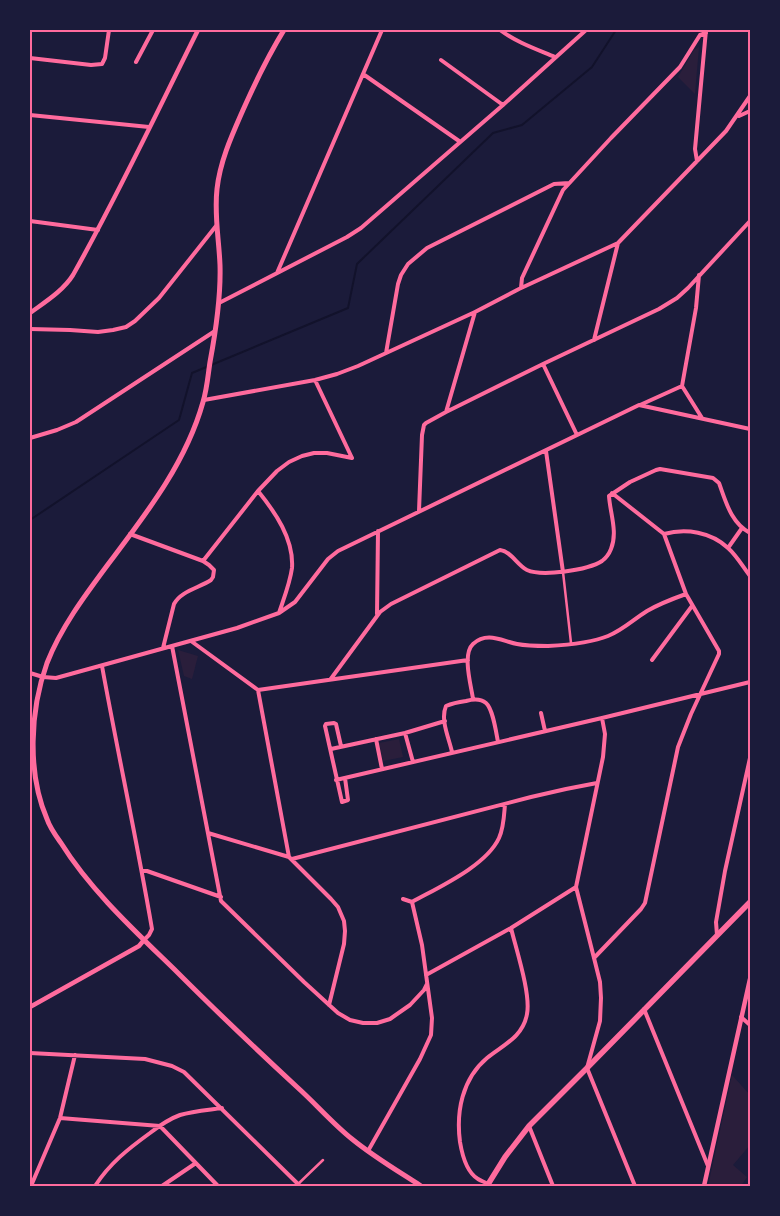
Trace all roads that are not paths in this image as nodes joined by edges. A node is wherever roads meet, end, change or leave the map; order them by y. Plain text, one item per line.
1 (109, 30) edge
2 (153, 30) edge
3 (198, 30) edge
4 (284, 30) edge
5 (382, 30) edge
6 (500, 30) edge
7 (586, 30) edge
8 (706, 31) edge
9 (556, 57) junction
10 (30, 58) edge
11 (441, 60) dead end
12 (136, 62) dead end
13 (363, 74) junction
14 (750, 96) edge
15 (503, 104) junction
16 (750, 111) edge
17 (30, 115) edge
18 (737, 117) junction
19 (149, 127) junction
20 (460, 141) junction
21 (697, 161) junction
22 (569, 183) junction
23 (750, 221) edge
24 (30, 222) edge
25 (216, 226) junction
26 (98, 230) junction
27 (618, 243) junction
28 (277, 273) junction
29 (699, 275) junction
30 (521, 288) junction
31 (219, 303) junction
32 (475, 312) junction
33 (30, 313) edge
34 (30, 329) edge
35 (215, 332) junction
36 (594, 340) junction
37 (386, 353) junction
38 (543, 364) junction
39 (315, 380) junction
40 (682, 386) junction
41 (204, 400) junction
42 (639, 406) junction
43 (446, 412) junction
44 (702, 418) junction
45 (750, 429) edge
46 (577, 435) junction
47 (30, 438) edge
48 (546, 451) junction
49 (258, 491) junction
50 (612, 493) junction
51 (419, 511) junction
52 (742, 528) junction
53 (378, 532) junction
54 (750, 533) edge
55 (130, 534) junction
56 (664, 534) junction
57 (728, 548) junction
58 (203, 561) junction
59 (563, 572) junction
60 (750, 576) edge
61 (686, 594) junction
62 (692, 606) junction
63 (279, 613) junction
64 (377, 614) junction
65 (190, 641) junction
66 (572, 644) junction
67 (172, 646) junction
68 (163, 648) junction
69 (468, 660) junction
70 (652, 660) dead end
71 (102, 666) junction
72 (30, 673) edge
73 (43, 677) junction
74 (330, 680) junction
75 (750, 682) edge
76 (258, 690) junction
77 (701, 693) junction
78 (473, 699) junction
79 (541, 713) dead end
80 (602, 718) junction
81 (444, 721) junction
82 (545, 731) junction
83 (405, 733) junction
84 (376, 739) junction
85 (498, 742) junction
86 (341, 746) junction
87 (331, 749) junction
88 (452, 752) junction
89 (750, 758) edge
90 (413, 762) junction
91 (32, 763) edge
92 (382, 769) junction
93 (344, 778) junction
94 (336, 780) junction
95 (597, 783) junction
96 (505, 804) junction
97 (208, 832) junction
98 (291, 858) junction
99 (142, 871) junction
100 (576, 888) junction
101 (221, 897) junction
102 (403, 899) dead end
103 (412, 902) junction
104 (750, 902) edge
105 (511, 928) junction
106 (717, 935) junction
107 (144, 940) junction
108 (594, 958) junction
109 (426, 975) junction
110 (750, 979) edge
111 (428, 984) junction
112 (329, 1005) junction
113 (30, 1007) edge
114 (644, 1009) junction
115 (741, 1017) junction
116 (750, 1025) edge
117 (599, 1048) junction
118 (30, 1053) edge
119 (75, 1055) junction
120 (587, 1068) junction
121 (222, 1108) junction
122 (60, 1118) junction
123 (160, 1126) junction
124 (529, 1126) junction
125 (368, 1151) junction
126 (323, 1160) dead end
127 (196, 1163) junction
128 (708, 1166) junction
129 (298, 1185) edge
130 (488, 1185) edge
131 (31, 1186) edge
132 (95, 1186) edge
133 (162, 1186) edge
134 (218, 1186) edge
135 (421, 1186) edge
136 (553, 1186) edge
137 (635, 1186) edge
138 (704, 1186) edge

1 - 10 street
2 - 12 street
3 - 19 street
4 - 25 main road
5 - 13 street
6 - 9 street
7 - 9 street
8 - 21 street
8 - 22 street
9 - 15 street
11 - 15 street
13 - 20 street
13 - 28 street
14 - 18 street
15 - 20 street
16 - 18 street
17 - 19 street
18 - 21 street
19 - 26 street
20 - 28 street
21 - 27 street
22 - 30 street
22 - 37 street
23 - 29 street
24 - 26 street
25 - 31 main road
25 - 34 street
26 - 33 street
27 - 30 street
27 - 36 street
28 - 31 street
29 - 36 street
29 - 40 street
30 - 32 street
31 - 35 main road
32 - 37 street
32 - 43 street
35 - 41 main road
35 - 47 street
36 - 38 street
37 - 39 street
38 - 43 street
38 - 46 street
39 - 41 street
39 - 49 street
40 - 42 street
40 - 44 street
41 - 55 main road
42 - 44 street
42 - 46 street
43 - 51 street
44 - 45 street
46 - 48 street
48 - 51 street
48 - 59 street
49 - 58 street
49 - 63 street
50 - 52 street
50 - 56 street
50 - 59 street
51 - 53 street
52 - 54 street
52 - 57 street
53 - 63 street
53 - 64 street
55 - 58 street
55 - 73 main road
56 - 57 street
56 - 61 street
57 - 60 street
58 - 68 street
59 - 64 street
59 - 66 street
61 - 62 street
61 - 66 street
62 - 70 street
62 - 77 street
63 - 65 street
64 - 74 street
65 - 67 street
65 - 76 street
66 - 69 street
67 - 68 street
67 - 97 street
68 - 71 street
69 - 74 street
69 - 78 street
71 - 73 street
71 - 99 street
72 - 73 street
73 - 91 main road
74 - 76 street
75 - 77 street
76 - 98 street
77 - 80 street
77 - 108 street
78 - 81 street
78 - 85 street
79 - 82 street
80 - 82 street
80 - 95 street
81 - 83 street
81 - 88 street
82 - 85 street
83 - 84 street
83 - 90 street
84 - 86 street
84 - 92 street
85 - 88 street
86 - 87 street
86 - 87 street
87 - 94 street
88 - 90 street
89 - 106 street
90 - 92 street
91 - 107 main road
92 - 93 street
93 - 94 street
93 - 94 street
95 - 96 street
95 - 100 street
96 - 98 street
96 - 103 street
97 - 98 street
97 - 101 street
98 - 112 street
99 - 101 street
99 - 107 street
100 - 105 street
100 - 108 street
101 - 112 street
102 - 103 street
103 - 109 street
104 - 106 main road
105 - 109 street
105 - 130 street
106 - 114 main road
107 - 113 street
107 - 125 main road
108 - 117 street
109 - 111 street
110 - 115 street
111 - 112 street
111 - 125 street
114 - 117 main road
114 - 128 street
115 - 116 street
115 - 128 street
117 - 120 main road
117 - 120 street
118 - 119 street
119 - 121 street
119 - 122 street
120 - 124 main road
120 - 137 street
121 - 123 street
121 - 129 street
122 - 123 street
122 - 131 street
123 - 127 street
123 - 132 street
124 - 130 main road
124 - 136 street
125 - 135 main road
126 - 129 street
127 - 133 street
127 - 134 street
128 - 138 street

